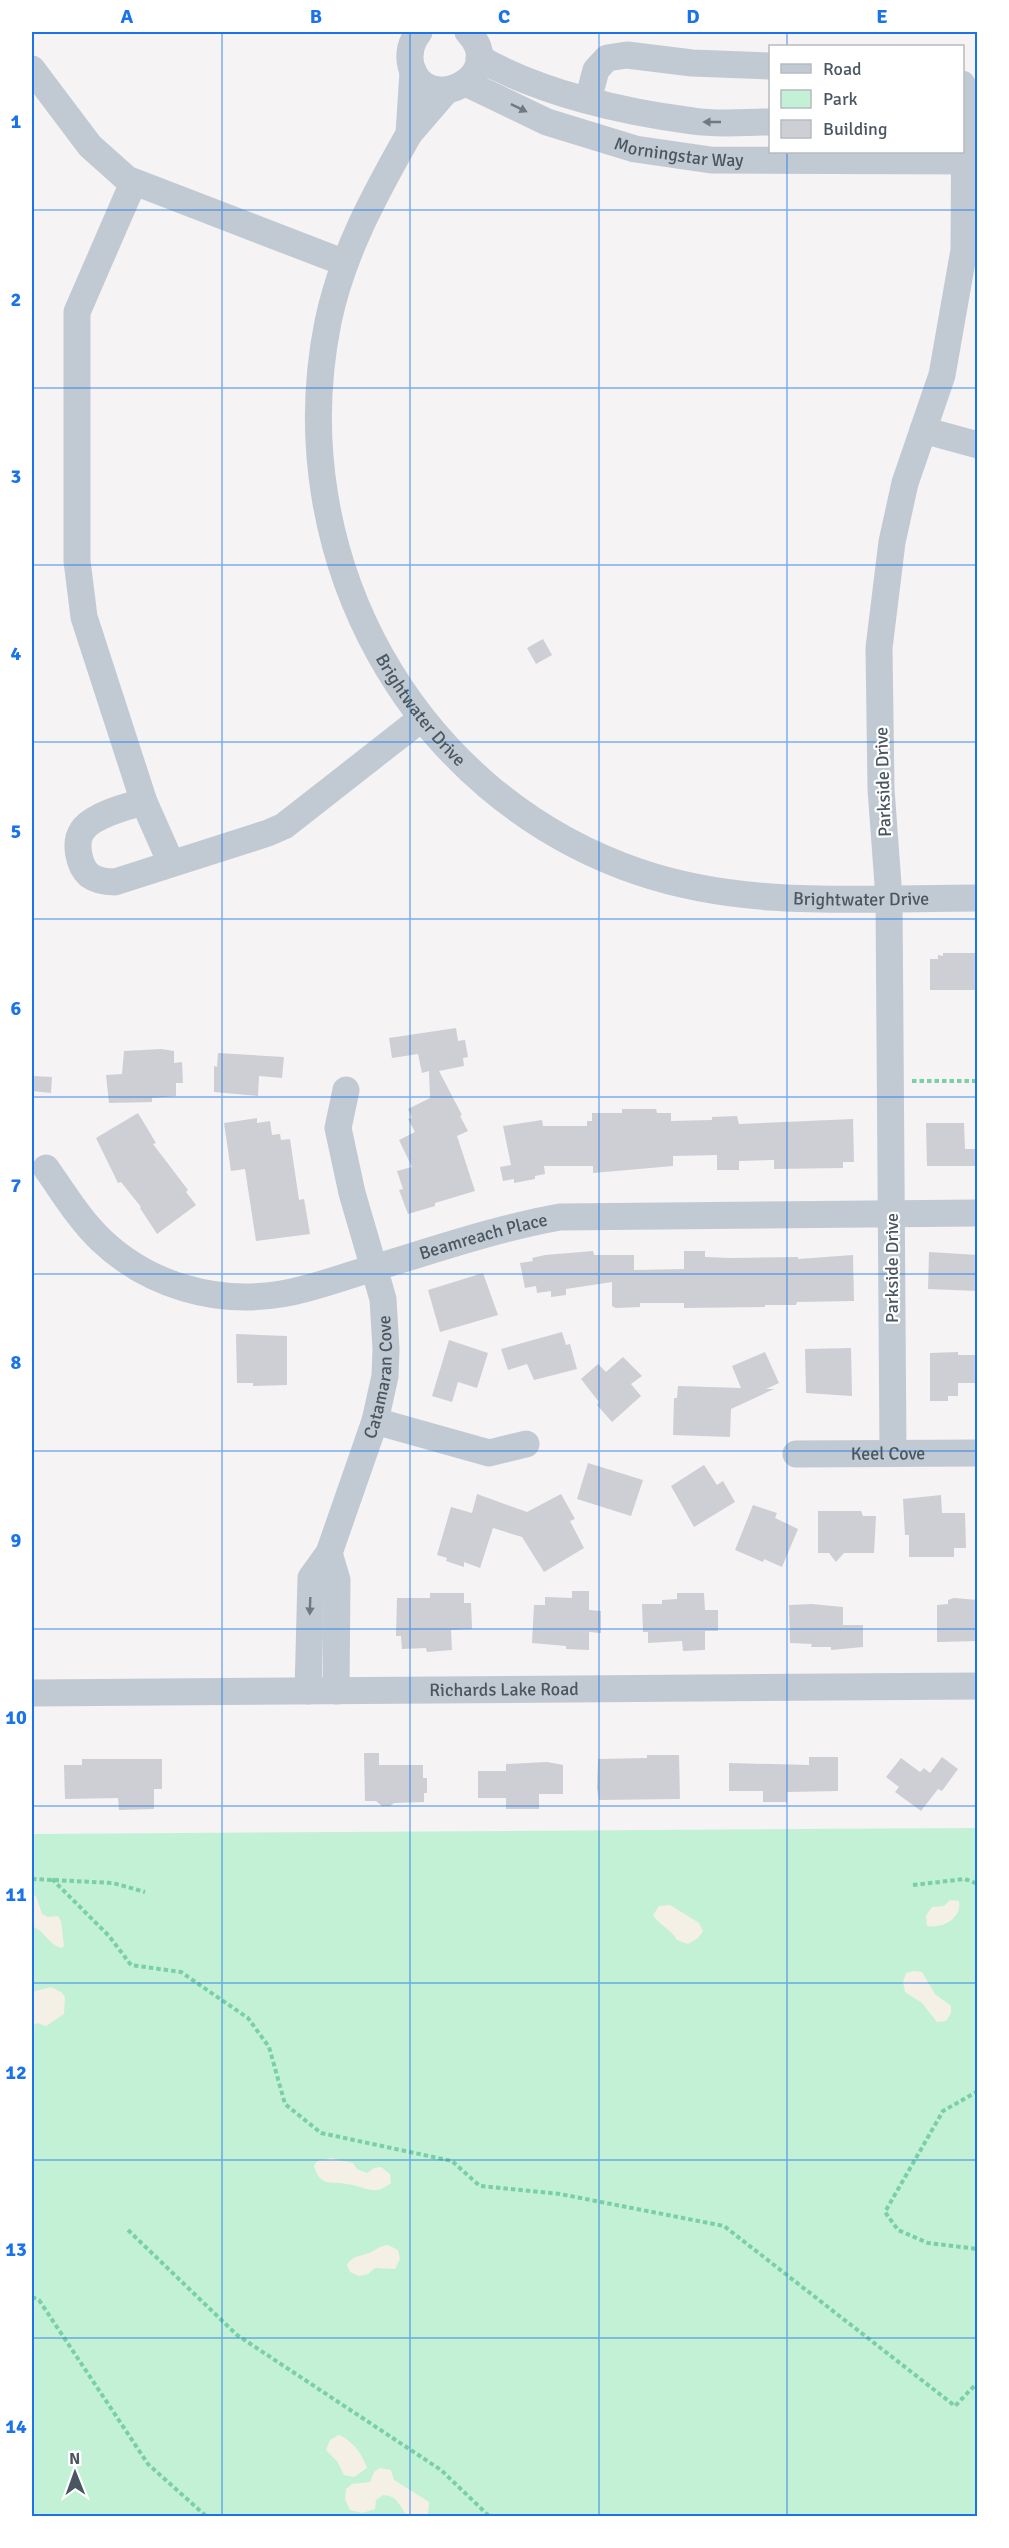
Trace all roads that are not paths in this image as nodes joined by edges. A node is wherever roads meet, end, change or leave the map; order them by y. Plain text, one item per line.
1 (475, 40) edge
2 (410, 45) edge
3 (769, 66) edge
4 (32, 69) edge
5 (456, 87) junction
6 (964, 91) edge
7 (588, 100) junction
8 (968, 121) edge
9 (769, 122) edge
10 (409, 134) junction
11 (971, 161) edge
12 (134, 183) junction
13 (345, 263) junction
14 (923, 430) junction
15 (978, 445) edge
16 (422, 718) junction
17 (144, 802) junction
18 (171, 863) junction
19 (889, 898) junction
20 (978, 898) edge
21 (346, 1090) dead end
22 (46, 1168) dead end
23 (978, 1212) edge
24 (891, 1213) junction
25 (375, 1268) junction
26 (375, 1421) junction
27 (526, 1444) dead end
28 (893, 1453) junction
29 (978, 1453) edge
30 (796, 1454) dead end
31 (329, 1553) junction
32 (978, 1686) edge
33 (308, 1691) junction
34 (336, 1691) junction
35 (32, 1693) edge

1 - 5 street
1 - 7 street, Morningstar Way
2 - 5 street, Morningstar Way
2 - 10 street
3 - 7 street
4 - 12 street
5 - 10 street
5 -> 11 street, Morningstar Way
6 - 8 street, Parkside Drive
9 -> 7 street, Morningstar Way
8 - 11 street, Parkside Drive
10 - 13 street, Brightwater Drive
11 - 14 street, Parkside Drive
12 - 13 street
12 - 17 street
13 - 16 street, Brightwater Drive
14 - 15 street
14 - 19 street, Parkside Drive
16 - 18 street
16 - 19 street, Brightwater Drive
17 - 18 street
17 - 18 street
19 - 20 street, Brightwater Drive
19 - 24 street, Parkside Drive
21 - 25 street, Catamaran Cove
22 - 25 street, Beamreach Place
23 - 24 street, Beamreach Place
24 - 25 street, Beamreach Place
24 - 28 street, Parkside Drive
25 - 26 street, Catamaran Cove
26 - 27 street
26 - 31 street, Catamaran Cove
28 - 29 street, Keel Cove
28 - 30 street, Keel Cove
31 -> 33 street, Catamaran Cove
31 - 34 street
32 - 34 street, Richards Lake Road
33 - 34 street, Richards Lake Road
33 - 35 street, Richards Lake Road

